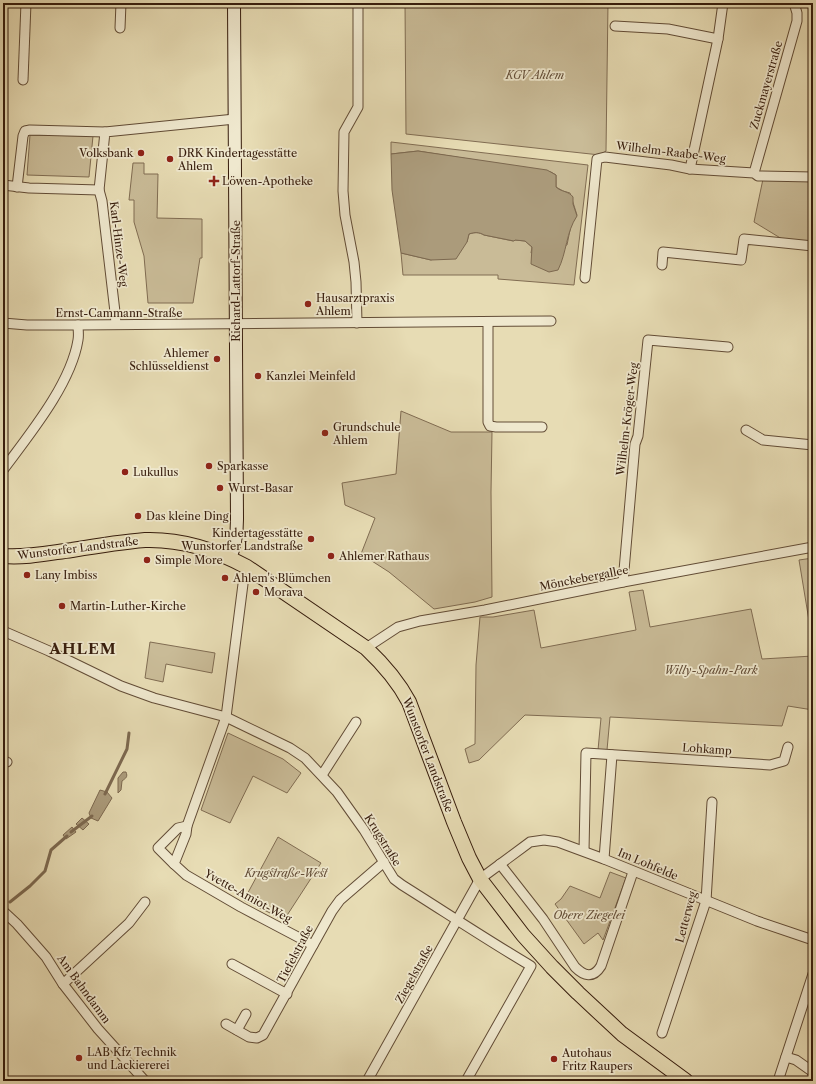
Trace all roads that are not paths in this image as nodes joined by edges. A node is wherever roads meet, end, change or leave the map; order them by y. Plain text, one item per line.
1 (26, 3) edge
2 (121, 3) edge
3 (234, 3) edge
4 (358, 3) edge
5 (723, 3) edge
6 (794, 3) edge
7 (615, 26) dead end
8 (120, 28) dead end
9 (718, 39) junction
10 (22, 80) dead end
11 (235, 119) junction
12 (105, 132) junction
13 (690, 169) junction
14 (754, 173) junction
15 (813, 177) edge
16 (3, 185) edge
17 (16, 187) junction
18 (99, 190) junction
19 (813, 246) edge
20 (662, 265) dead end
21 (585, 278) dead end
22 (551, 321) dead end
23 (488, 322) junction
24 (3, 323) edge
25 (357, 323) junction
26 (116, 324) junction
27 (236, 324) junction
28 (78, 325) junction
29 (728, 347) dead end
30 (542, 427) dead end
31 (746, 430) dead end
32 (813, 445) edge
33 (3, 470) edge
34 (813, 547) edge
35 (3, 556) edge
36 (230, 558) junction
37 (623, 582) junction
38 (243, 584) dead end
39 (3, 631) edge
40 (366, 648) junction
41 (226, 717) junction
42 (356, 722) dead end
43 (788, 746) dead end
44 (612, 755) junction
45 (322, 775) junction
46 (712, 802) dead end
47 (187, 826) junction
48 (584, 851) junction
49 (604, 859) junction
50 (384, 862) junction
51 (174, 864) junction
52 (500, 864) junction
53 (633, 872) junction
54 (480, 879) junction
55 (706, 901) junction
56 (145, 902) dead end
57 (3, 911) edge
58 (458, 920) junction
59 (813, 940) edge
60 (313, 945) junction
61 (232, 964) dead end
62 (813, 974) edge
63 (63, 984) junction
64 (287, 994) junction
65 (246, 1014) dead end
66 (226, 1024) dead end
67 (237, 1030) junction
68 (662, 1033) dead end
69 (786, 1057) junction
70 (813, 1072) edge
71 (466, 1080) edge
72 (145, 1081) edge
73 (367, 1081) edge
74 (686, 1081) edge
75 (778, 1081) edge

1 - 10 street
2 - 8 street
3 - 11 street, Richard-Lattorf-Straße
4 - 25 street
5 - 9 street
6 - 14 street, Zuckmayerstraße
7 - 9 street
9 - 13 street
11 - 12 street
11 - 27 street, Richard-Lattorf-Straße
12 - 17 street
12 - 18 street, Karl-Hinze-Weg
13 - 14 street, Wilhelm-Raabe-Weg
13 - 21 street, Wilhelm-Raabe-Weg
14 - 15 street, Wilhelm-Raabe-Weg
16 - 17 street
17 - 18 street
18 - 26 street, Karl-Hinze-Weg
19 - 20 street
22 - 23 street, Ernst-Cammann-Straße
23 - 25 street, Ernst-Cammann-Straße
23 - 30 street
24 - 28 street, Ernst-Cammann-Straße
25 - 27 street, Ernst-Cammann-Straße
26 - 27 street, Ernst-Cammann-Straße
26 - 28 street, Ernst-Cammann-Straße
27 - 36 street, Richard-Lattorf-Straße
28 - 33 street
29 - 37 street, Wilhelm-Kröger-Weg
31 - 32 street
34 - 37 street, Mönckebergallee
35 - 36 main road, Wunstorfer Landstraße
36 - 40 main road, Wunstorfer Landstraße
37 - 40 street, Mönckebergallee
38 - 41 street
39 - 41 street, Krugstraße
40 - 54 main road, Wunstorfer Landstraße
41 - 45 street, Krugstraße
41 - 47 street
42 - 45 street
43 - 44 street, Lohkamp
44 - 48 street, Lohkamp
44 - 49 street
45 - 50 street, Krugstraße
46 - 55 street, Letterweg
47 - 51 street
47 - 51 street, Yvette-Amiot-Weg
48 - 49 street, Im Lohfelde
48 - 52 street, Im Lohfelde
49 - 53 street, Im Lohfelde
50 - 58 street, Krugstraße
50 - 60 street, Tiefelstraße
51 - 60 street, Yvette-Amiot-Weg
52 - 53 street
52 - 54 street, Im Lohfelde
53 - 55 street, Im Lohfelde
54 - 58 street, Ziegelstraße
54 - 74 main road, Wunstorfer Landstraße
55 - 59 street, Im Lohfelde
55 - 68 street, Letterweg
56 - 63 street
57 - 63 street, Am Bahndamm
58 - 71 street, Krugstraße
58 - 73 street, Ziegelstraße
60 - 64 street, Tiefelstraße
61 - 64 street
62 - 69 street
63 - 72 street, Am Bahndamm
64 - 67 street, Tiefelstraße
65 - 67 street
66 - 67 street, Tiefelstraße
69 - 70 street
69 - 75 street

